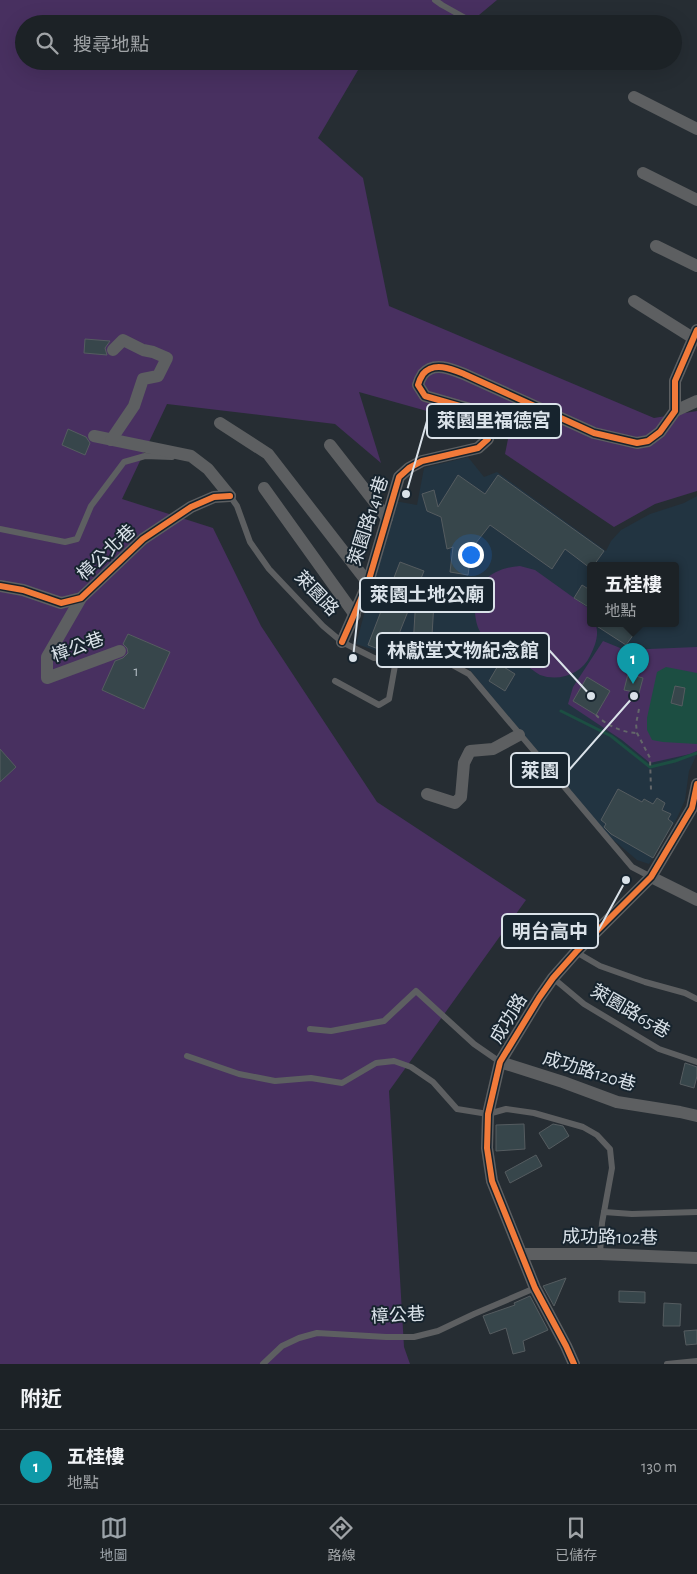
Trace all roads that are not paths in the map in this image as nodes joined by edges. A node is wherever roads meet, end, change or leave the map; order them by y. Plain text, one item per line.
1 (435, 0) edge
2 (460, 15) edge
3 (634, 96) dead end
4 (697, 129) edge
5 (643, 173) dead end
6 (697, 200) edge
7 (656, 246) dead end
8 (697, 266) edge
9 (634, 301) dead end
10 (695, 334) edge
11 (113, 350) dead end
12 (697, 401) edge
13 (675, 411) junction
14 (220, 423) dead end
15 (94, 436) dead end
16 (111, 440) junction
17 (330, 445) dead end
18 (191, 456) junction
19 (264, 488) dead end
20 (230, 496) junction
21 (387, 518) junction
22 (0, 529) edge
23 (368, 583) junction
24 (0, 586) edge
25 (81, 598) junction
26 (355, 616) junction
27 (342, 642) junction
28 (120, 651) dead end
29 (396, 660) junction
30 (336, 681) dead end
31 (519, 735) junction
32 (697, 784) edge
33 (427, 794) dead end
34 (695, 809) edge
35 (651, 877) junction
36 (697, 900) edge
37 (576, 952) junction
38 (553, 978) junction
39 (697, 998) edge
40 (310, 1029) dead end
41 (187, 1056) dead end
42 (500, 1062) junction
43 (697, 1062) edge
44 (488, 1114) junction
45 (697, 1116) edge
46 (604, 1212) junction
47 (697, 1212) edge
48 (522, 1254) junction
49 (600, 1254) junction
50 (697, 1258) edge
51 (535, 1288) junction
52 (697, 1361) edge
53 (263, 1364) edge
54 (574, 1364) edge
55 (667, 1364) edge

1 - 2 lane
3 - 4 street
5 - 6 street
7 - 8 street
9 - 10 street
10 - 13 street
11 - 16 street
12 - 13 street
13 - 21 street, 萊園路141巷
14 - 23 street
15 - 16 street, 萊園路
16 - 18 street, 萊園路
17 - 21 street
18 - 20 street, 萊園路
18 - 22 lane
19 - 26 street
20 - 25 street, 樟公北巷
20 - 27 lane, 萊園路
21 - 23 street, 萊園路141巷
23 - 26 street, 萊園路141巷
24 - 25 street, 樟公北巷
25 - 28 street, 樟公巷
26 - 27 street, 萊園路141巷
27 - 29 lane, 萊園路
29 - 30 lane
29 - 31 lane, 萊園路
31 - 33 street
31 - 35 lane, 萊園路
32 - 34 street, 成功路
34 - 35 street, 成功路
35 - 36 street, 萊園路
35 - 37 street, 成功路
37 - 38 street, 成功路
37 - 39 lane
38 - 42 street, 成功路
38 - 43 lane, 萊園路65巷
40 - 42 lane
41 - 44 lane
42 - 44 street, 成功路
42 - 45 street, 成功路120巷
44 - 46 lane
44 - 48 street, 成功路
46 - 47 lane
46 - 49 lane
48 - 49 street, 成功路102巷
48 - 51 street, 成功路
49 - 50 street, 成功路102巷
51 - 53 lane, 樟公巷
51 - 54 street, 成功路
52 - 55 lane

